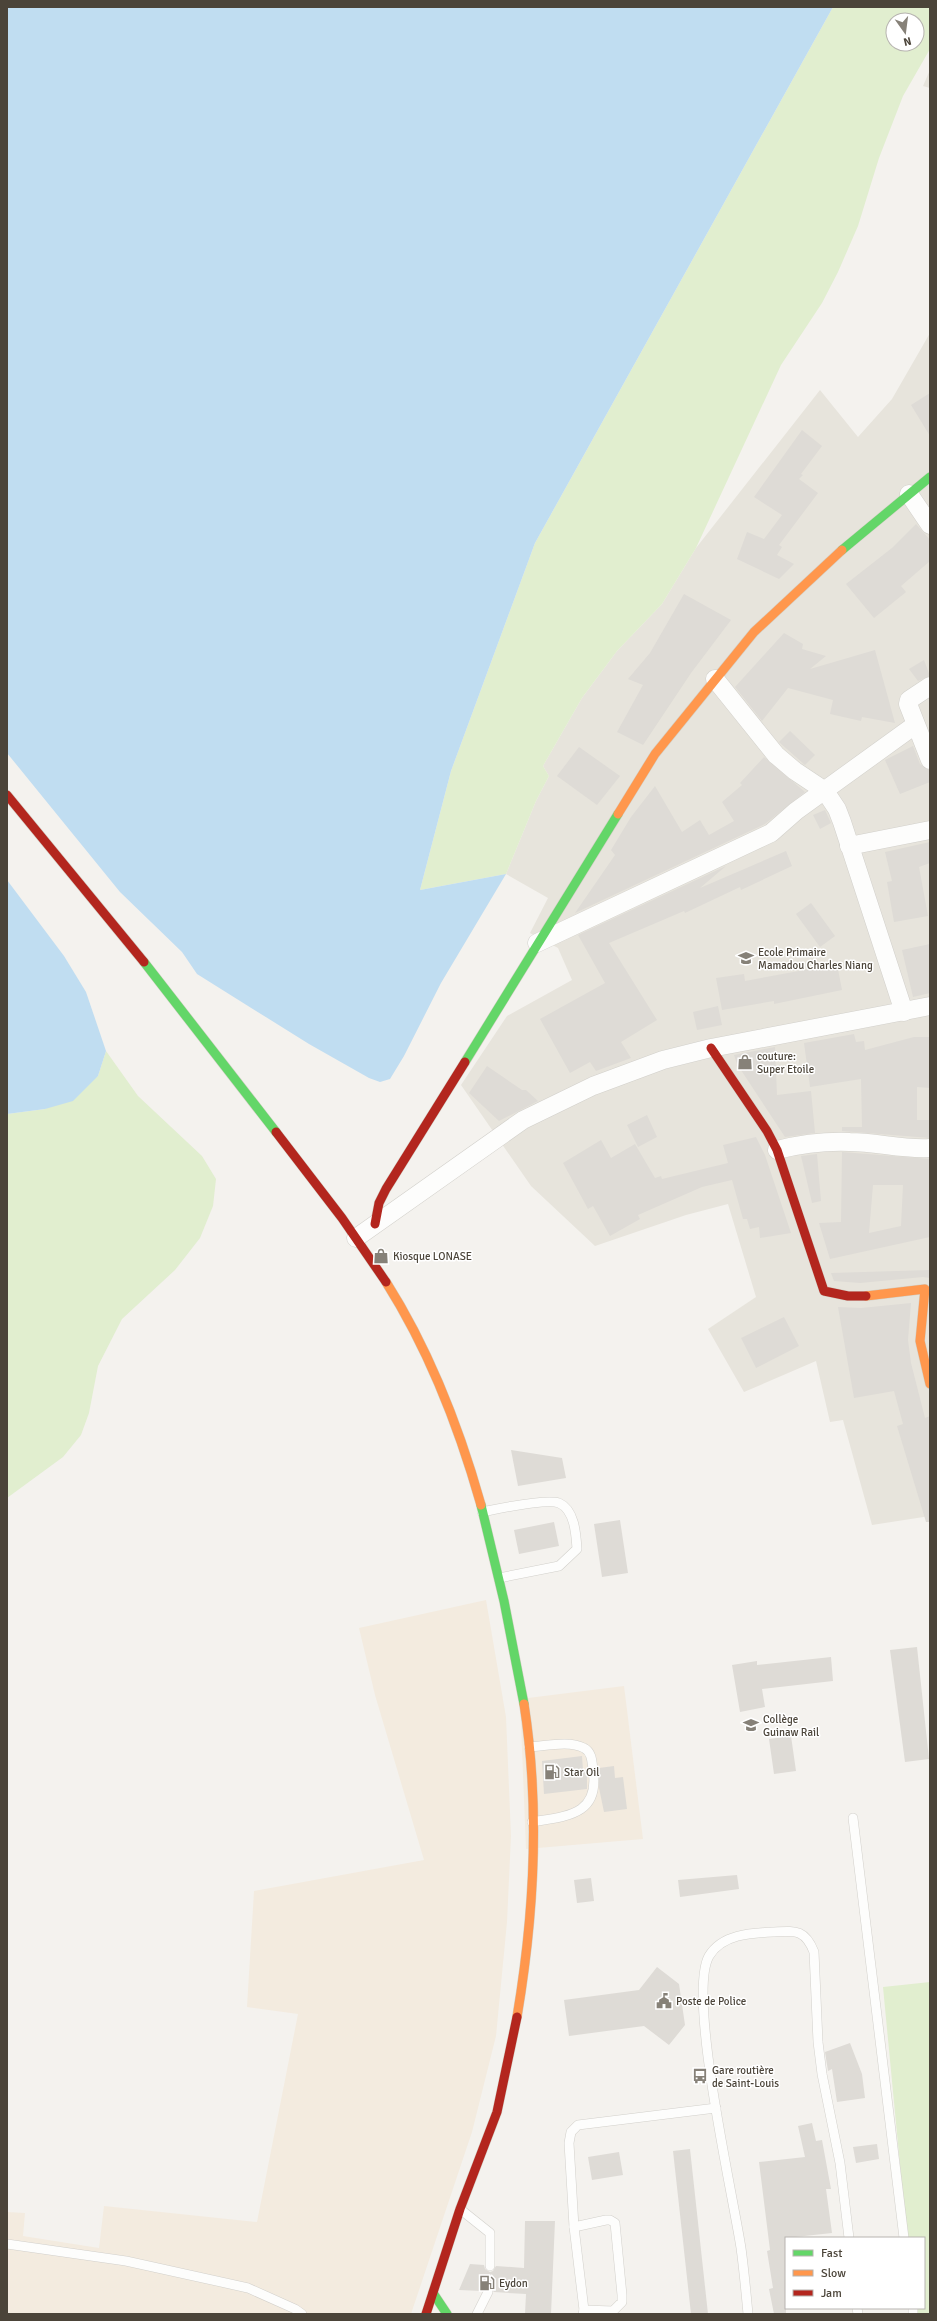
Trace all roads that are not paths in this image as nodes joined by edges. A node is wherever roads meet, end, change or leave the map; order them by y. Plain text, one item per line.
1 (930, 477) edge
2 (909, 494) junction
3 (930, 525) edge
4 (715, 680) junction
5 (930, 686) edge
6 (916, 725) junction
7 (930, 760) edge
8 (825, 791) junction
9 (7, 795) edge
10 (930, 830) edge
11 (849, 846) junction
12 (537, 943) junction
13 (930, 1006) edge
14 (904, 1012) junction
15 (711, 1048) junction
16 (930, 1148) edge
17 (777, 1150) junction
18 (376, 1224) junction
19 (356, 1238) junction
20 (930, 1384) edge
21 (482, 1512) junction
22 (499, 1578) junction
23 (529, 1748) junction
24 (853, 1818) dead end
25 (531, 1822) junction
26 (716, 2108) junction
27 (460, 2209) junction
28 (574, 2227) junction
29 (849, 2237) edge
30 (904, 2237) edge
31 (7, 2244) edge
32 (490, 2266) dead end
33 (488, 2292) dead end
34 (433, 2293) junction
35 (584, 2312) edge
36 (302, 2314) edge
37 (426, 2314) edge
38 (447, 2314) edge
39 (477, 2314) edge
40 (748, 2314) edge

1 - 2 main road
2 - 3 street
2 - 4 main road
4 - 8 street
4 - 12 main road
5 - 6 street
6 - 7 street
6 - 8 street
8 - 11 street
8 - 12 street
9 - 19 main road
10 - 11 street
11 - 14 street
12 - 18 main road
13 - 14 street
14 - 15 street
15 - 17 main road
15 - 18 street
16 - 17 street
17 - 20 main road
18 - 19 street
19 - 21 main road
21 - 22 main road
21 - 22 lane
22 - 23 main road
23 - 25 main road
23 - 25 lane
24 - 30 lane
25 - 27 main road
26 - 28 lane
26 - 29 lane
26 - 40 lane
27 - 32 lane
27 - 34 main road
28 - 35 lane
28 - 35 lane
31 - 36 lane
33 - 39 lane
34 - 37 main road
34 - 38 main road

